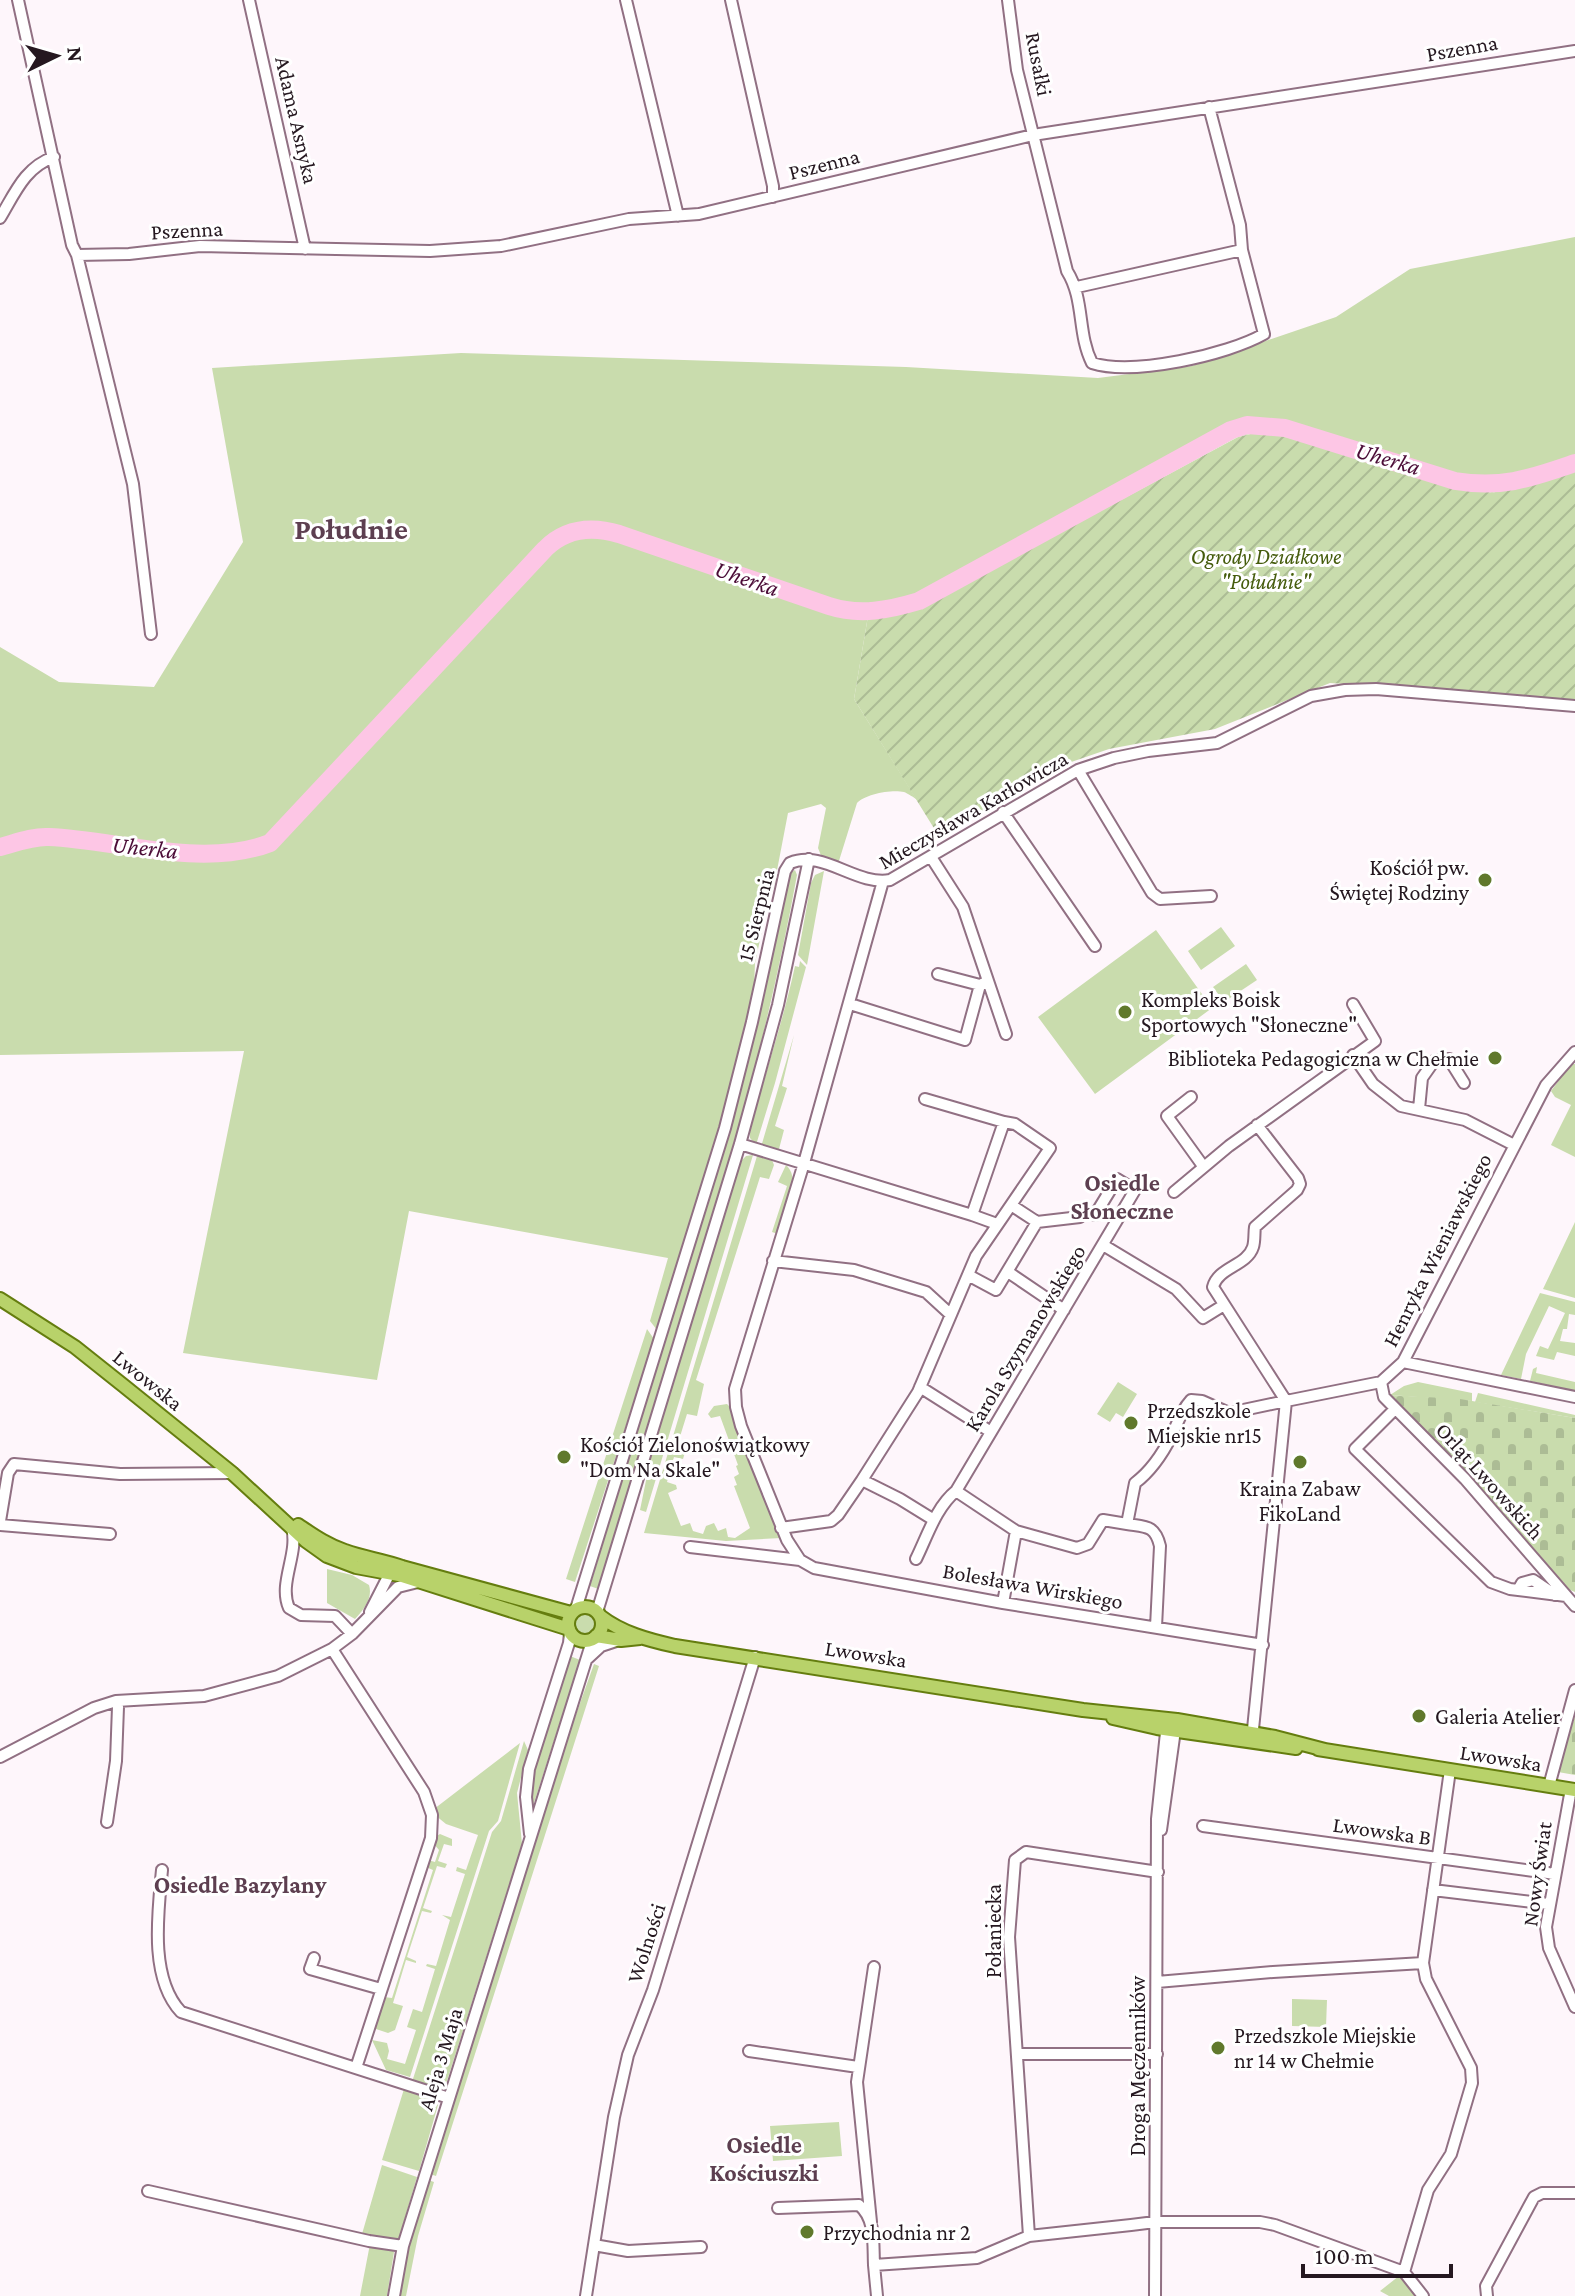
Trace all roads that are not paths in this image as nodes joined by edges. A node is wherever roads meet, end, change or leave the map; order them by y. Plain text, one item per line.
1 (18, 0) edge
2 (249, 0) edge
3 (626, 0) edge
4 (731, 0) edge
5 (1008, 0) edge
6 (1575, 51) edge
7 (1209, 107) junction
8 (1033, 135) junction
9 (54, 157) junction
10 (773, 197) junction
11 (678, 216) junction
12 (0, 218) edge
13 (305, 249) junction
14 (1242, 250) junction
15 (77, 255) junction
16 (1077, 287) junction
17 (151, 634) dead end
18 (1575, 706) edge
19 (1078, 770) junction
20 (1003, 812) junction
21 (931, 857) junction
22 (809, 859) junction
23 (883, 881) junction
24 (1211, 896) dead end
25 (1095, 946) dead end
26 (853, 947) dead end
27 (866, 950) junction
28 (938, 974) dead end
29 (984, 983) junction
30 (850, 1004) junction
31 (1353, 1004) dead end
32 (1006, 1034) dead end
33 (1575, 1052) edge
34 (1353, 1055) junction
35 (1464, 1083) dead end
36 (1191, 1097) dead end
37 (925, 1099) dead end
38 (1419, 1109) junction
39 (1004, 1122) junction
40 (1257, 1125) junction
41 (740, 1144) junction
42 (1514, 1145) junction
43 (804, 1163) junction
44 (1203, 1166) junction
45 (1174, 1192) dead end
46 (1011, 1205) junction
47 (972, 1215) junction
48 (1095, 1215) dead end
49 (1080, 1217) dead end
50 (1037, 1222) junction
51 (997, 1224) junction
52 (1103, 1245) junction
53 (773, 1261) junction
54 (1008, 1272) junction
55 (968, 1275) junction
56 (0, 1299) edge
57 (1224, 1305) junction
58 (1064, 1310) junction
59 (950, 1314) junction
60 (1403, 1362) junction
61 (1381, 1382) junction
62 (920, 1387) junction
63 (1575, 1397) edge
64 (1286, 1401) junction
65 (1395, 1409) junction
66 (991, 1432) junction
67 (232, 1473) junction
68 (862, 1480) junction
69 (956, 1491) junction
70 (264, 1502) junction
71 (934, 1520) junction
72 (0, 1523) edge
73 (1127, 1524) junction
74 (781, 1528) junction
75 (1016, 1531) junction
76 (110, 1534) dead end
77 (299, 1539) junction
78 (326, 1544) junction
79 (690, 1547) dead end
80 (916, 1559) dead end
81 (800, 1560) junction
82 (356, 1567) junction
83 (396, 1570) junction
84 (420, 1582) junction
85 (583, 1587) junction
86 (390, 1595) junction
87 (604, 1595) junction
88 (1560, 1596) junction
89 (375, 1602) junction
90 (1003, 1603) junction
91 (1575, 1606) edge
92 (574, 1611) junction
93 (599, 1614) junction
94 (369, 1615) junction
95 (553, 1616) junction
96 (1156, 1627) junction
97 (569, 1631) junction
98 (352, 1634) junction
99 (622, 1634) junction
100 (595, 1637) junction
101 (1263, 1645) junction
102 (332, 1649) junction
103 (565, 1652) junction
104 (755, 1657) junction
105 (587, 1659) junction
106 (1575, 1690) edge
107 (116, 1701) junction
108 (1172, 1725) junction
109 (1252, 1738) junction
110 (0, 1757) edge
111 (1450, 1770) junction
112 (1549, 1786) junction
113 (1573, 1790) edge
114 (107, 1822) dead end
115 (1203, 1826) dead end
116 (531, 1836) junction
117 (1437, 1859) junction
118 (162, 1870) dead end
119 (1158, 1872) junction
120 (1555, 1874) junction
121 (1433, 1890) junction
122 (1549, 1904) junction
123 (314, 1958) dead end
124 (1423, 1963) junction
125 (874, 1967) dead end
126 (1157, 1982) junction
127 (381, 1989) junction
128 (1575, 2007) edge
129 (749, 2051) dead end
130 (1019, 2054) junction
131 (1157, 2054) junction
132 (858, 2067) junction
133 (356, 2068) junction
134 (449, 2098) junction
135 (148, 2191) dead end
136 (1575, 2193) edge
137 (778, 2208) dead end
138 (871, 2222) junction
139 (1155, 2222) junction
140 (1029, 2236) junction
141 (594, 2245) junction
142 (403, 2246) junction
143 (701, 2247) dead end
144 (874, 2265) junction
145 (1404, 2272) junction
146 (394, 2296) edge
147 (586, 2296) edge
148 (877, 2296) edge
149 (1155, 2296) edge
150 (1423, 2296) edge
151 (1487, 2296) edge

1 - 9 street
2 - 13 street, Adama Asnyka
3 - 11 street
4 - 10 street
5 - 8 street, Rusałki
6 - 7 street, Pszenna
7 - 8 street, Pszenna
7 - 14 street
8 - 10 street, Pszenna
8 - 16 street, Rusałki
9 - 12 street
9 - 15 street
10 - 11 street, Pszenna
11 - 13 street, Pszenna
13 - 15 street, Pszenna
14 - 16 street
14 - 16 street, Rusałki
15 - 17 street
18 - 19 street, Mieczysława Karłowicza
19 - 20 street, Mieczysława Karłowicza
19 - 24 street
20 - 21 street, Mieczysława Karłowicza
20 - 25 street
21 - 23 street, Mieczysława Karłowicza
21 - 29 street
22 - 23 street
22 - 41 street, 15 Sierpnia
22 - 85 street, 15 Sierpnia
23 - 27 street, Mieczysława Karłowicza
26 - 27 street
27 - 30 street, Mieczysława Karłowicza
28 - 29 street
29 - 30 street
29 - 32 street
30 - 43 street
31 - 34 street
33 - 42 street, Henryka Wieniawskiego
34 - 38 street
34 - 40 street
35 - 38 street
36 - 44 street
37 - 39 street
38 - 42 street
39 - 46 street
39 - 47 street
40 - 44 street
40 - 57 street
41 - 43 street
41 - 87 street, 15 Sierpnia
42 - 60 street, Henryka Wieniawskiego
43 - 47 street
43 - 53 street
44 - 45 street
46 - 50 street
46 - 51 street
47 - 51 street
48 - 52 street, Karola Szymanowskiego
49 - 50 street
50 - 54 street
51 - 55 street
52 - 57 street
52 - 58 street, Karola Szymanowskiego
53 - 59 street
53 - 74 street
54 - 55 street
54 - 58 street
55 - 59 street
56 - 67 main road, Lwowska
57 - 64 street
58 - 66 street, Karola Szymanowskiego
59 - 62 street
60 - 61 street, Henryka Wieniawskiego
60 - 63 street
61 - 64 street
61 - 65 street, Orląt Lwowskich
62 - 66 street
62 - 68 street
64 - 73 street
64 - 101 street
65 - 88 street, Orląt Lwowskich
65 - 88 street
66 - 69 street, Karola Szymanowskiego
67 - 70 main road, Lwowska
67 - 72 street
68 - 71 street
68 - 74 street
69 - 71 street, Karola Szymanowskiego
69 - 75 street
70 - 77 main road, Lwowska
70 - 78 main road, Lwowska
71 - 80 street, Karola Szymanowskiego
72 - 76 street
73 - 75 street
73 - 96 street
74 - 81 street
75 - 90 street
77 - 78 street, Lwowska
77 - 82 main road, Lwowska
77 - 98 street
78 - 83 main road, Lwowska
79 - 81 street, Bolesława Wirskiego
81 - 90 street, Bolesława Wirskiego
82 - 83 main road, Lwowska
82 - 89 street
83 - 84 main road, Lwowska
83 - 86 street
83 - 89 street
83 - 95 main road, Lwowska
84 - 86 street
84 - 95 main road, Lwowska
85 - 92 street, 15 Sierpnia
85 - 95 street
86 - 94 street
87 - 93 street, 15 Sierpnia
87 - 99 street
88 - 91 street, Orląt Lwowskich
89 - 94 street
90 - 96 street, Bolesława Wirskiego
92 - 93 main road
92 - 95 main road, Lwowska
92 - 97 main road
93 - 99 main road, Lwowska
93 - 100 main road
94 - 98 street
95 - 97 main road, Lwowska
95 - 103 street
96 - 101 street, Bolesława Wirskiego
97 - 100 main road
97 - 103 street, Aleja 3 Maja
98 - 102 street
99 - 100 main road, Lwowska
99 - 104 main road, Lwowska
99 - 105 street
100 - 105 street, Aleja 3 Maja
101 - 109 street
102 - 107 street
102 - 127 street
103 - 116 street, Aleja 3 Maja
104 - 108 main road, Lwowska
104 - 141 street, Wolności
105 - 116 street, Aleja 3 Maja
106 - 112 street
107 - 110 street
107 - 114 street
108 - 109 main road, Lwowska
108 - 119 street, Droga Męczenników
109 - 111 main road, Lwowska
111 - 112 main road, Lwowska
111 - 117 street
112 - 113 main road, Lwowska
113 - 120 street, Nowy Świat
115 - 117 street, Lwowska B
116 - 134 street, Aleja 3 Maja
117 - 120 street, Lwowska B
117 - 121 street
118 - 133 street
119 - 126 street, Droga Męczenników
119 - 130 street, Połaniecka
120 - 122 street, Nowy Świat
121 - 122 street
121 - 124 street
122 - 128 street, Nowy Świat
123 - 127 street
124 - 126 street
124 - 145 street
125 - 132 street
126 - 131 street, Droga Męczenników
127 - 133 street
129 - 132 street
130 - 131 street
130 - 140 street, Połaniecka
131 - 139 street, Droga Męczenników
132 - 138 street
133 - 134 street
134 - 142 street, Aleja 3 Maja
135 - 142 street
136 - 151 street
137 - 138 street
138 - 144 street
139 - 140 street
139 - 145 street
139 - 149 street, Droga Męczenników
140 - 144 street
141 - 143 street
141 - 147 street, Wolności
142 - 146 street, Aleja 3 Maja
144 - 148 street
145 - 150 street

